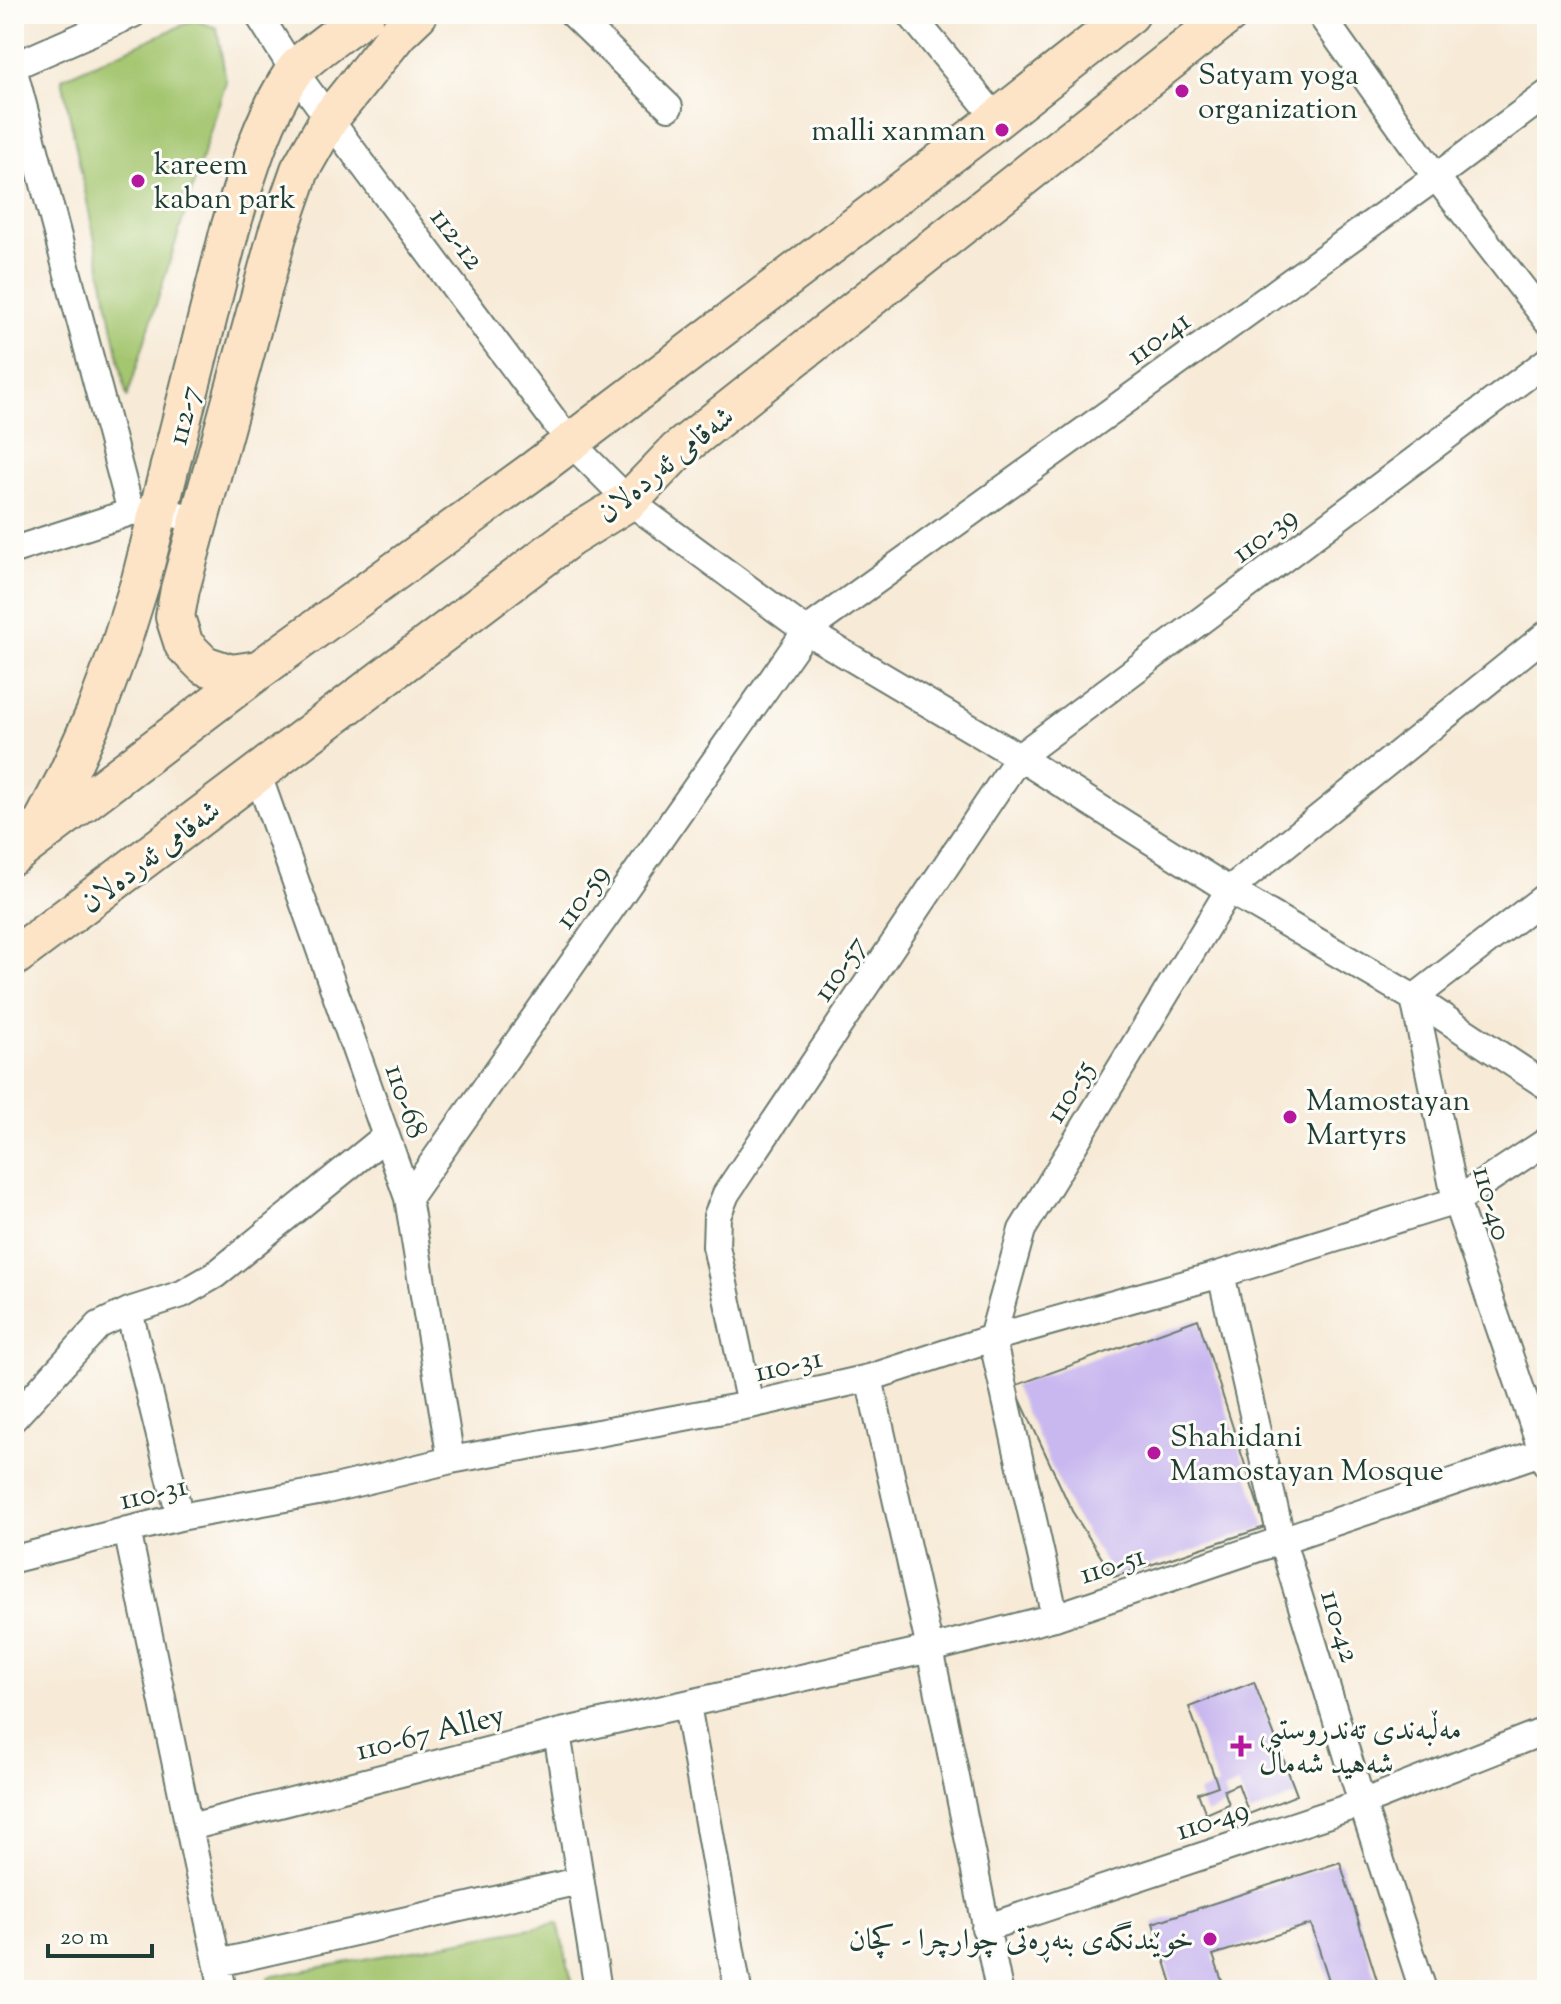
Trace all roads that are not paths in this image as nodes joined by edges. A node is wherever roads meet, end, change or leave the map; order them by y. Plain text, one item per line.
1 (133, 14) edge
2 (258, 14) edge
3 (365, 14) edge
4 (418, 14) edge
5 (573, 14) edge
6 (910, 14) edge
7 (1130, 14) edge
8 (1229, 14) edge
9 (1320, 14) edge
10 (14, 69) edge
11 (294, 71) junction
12 (1547, 94) edge
13 (669, 107) dead end
14 (329, 119) junction
15 (997, 119) junction
16 (1436, 177) junction
17 (1547, 320) edge
18 (1547, 361) edge
19 (570, 442) junction
20 (629, 501) junction
21 (144, 512) junction
22 (199, 519) junction
23 (14, 550) edge
24 (806, 631) junction
25 (1547, 634) edge
26 (259, 670) junction
27 (1019, 757) junction
28 (258, 775) junction
29 (24, 848) edge
30 (1229, 890) junction
31 (1547, 895) edge
32 (14, 957) edge
33 (1414, 998) junction
34 (1547, 1086) edge
35 (386, 1136) junction
36 (1547, 1141) edge
37 (408, 1198) junction
38 (1456, 1201) junction
39 (1221, 1274) junction
40 (129, 1311) junction
41 (992, 1338) junction
42 (869, 1378) junction
43 (750, 1405) junction
44 (14, 1418) edge
45 (1546, 1456) edge
46 (451, 1460) junction
47 (180, 1517) junction
48 (127, 1530) junction
49 (1282, 1541) junction
50 (14, 1559) edge
51 (1055, 1617) junction
52 (930, 1649) junction
53 (687, 1705) junction
54 (1547, 1730) edge
55 (557, 1733) junction
56 (1362, 1803) junction
57 (190, 1827) junction
58 (579, 1881) junction
59 (985, 1928) junction
60 (218, 1963) junction
61 (223, 1990) edge
62 (598, 1990) edge
63 (738, 1990) edge
64 (999, 1990) edge
65 (1423, 1990) edge

1 - 10 street
2 - 11 street, 112-12
3 - 11 main road, 112-7
4 - 14 main road, 112-7
5 - 13 street
6 - 15 street
7 - 15 main road
8 - 20 main road, شەقامی ئەردەلان
9 - 16 street
10 - 21 street
11 - 14 street, 112-12
11 - 21 main road, 112-7
12 - 16 street, 110-41
14 - 19 street, 112-12
14 - 22 main road, 112-7
15 - 19 main road
16 - 17 street
16 - 24 street, 110-41
18 - 27 street, 110-39
19 - 20 street, 112-12
19 - 26 main road
20 - 24 street, 112-12
20 - 28 main road, شەقامی ئەردەلان
21 - 22 street
21 - 23 street
21 - 29 main road, 112-7
22 - 26 main road, 112-7
24 - 27 street, 112-12
24 - 37 street, 110-59
25 - 30 street, 110-55
26 - 29 main road
27 - 30 street, 112-12
27 - 43 street, 110-57
28 - 32 main road, شەقامی ئەردەلان
28 - 35 street, 110-68
30 - 33 street, 112-12
30 - 41 street, 110-55
31 - 33 street
33 - 34 street, 112-12
33 - 38 street, 110-40
35 - 37 street, 110-68
35 - 40 street
36 - 38 street, 110-31
37 - 46 street, 110-68
38 - 39 street, 110-31
38 - 45 street, 110-40
39 - 41 street, 110-31
39 - 49 street, 110-42
40 - 44 street
40 - 47 street
41 - 42 street, 110-31
41 - 51 street
42 - 43 street, 110-31
42 - 52 street
43 - 46 street, 110-31
45 - 49 street, 110-51
46 - 47 street, 110-31
47 - 48 street, 110-31
48 - 50 street, 110-31
48 - 57 street
49 - 51 street, 110-51
49 - 56 street, 110-42
51 - 52 street, 110-51
52 - 53 street, 110-51
52 - 59 street
53 - 55 street, 110-67 Alley
53 - 63 street
54 - 56 street, 110-49
55 - 57 street, 110-67 Alley
55 - 58 street
56 - 59 street, 110-49
56 - 65 street, 110-42
57 - 60 street
58 - 60 street
58 - 62 street
59 - 64 street
60 - 61 street

